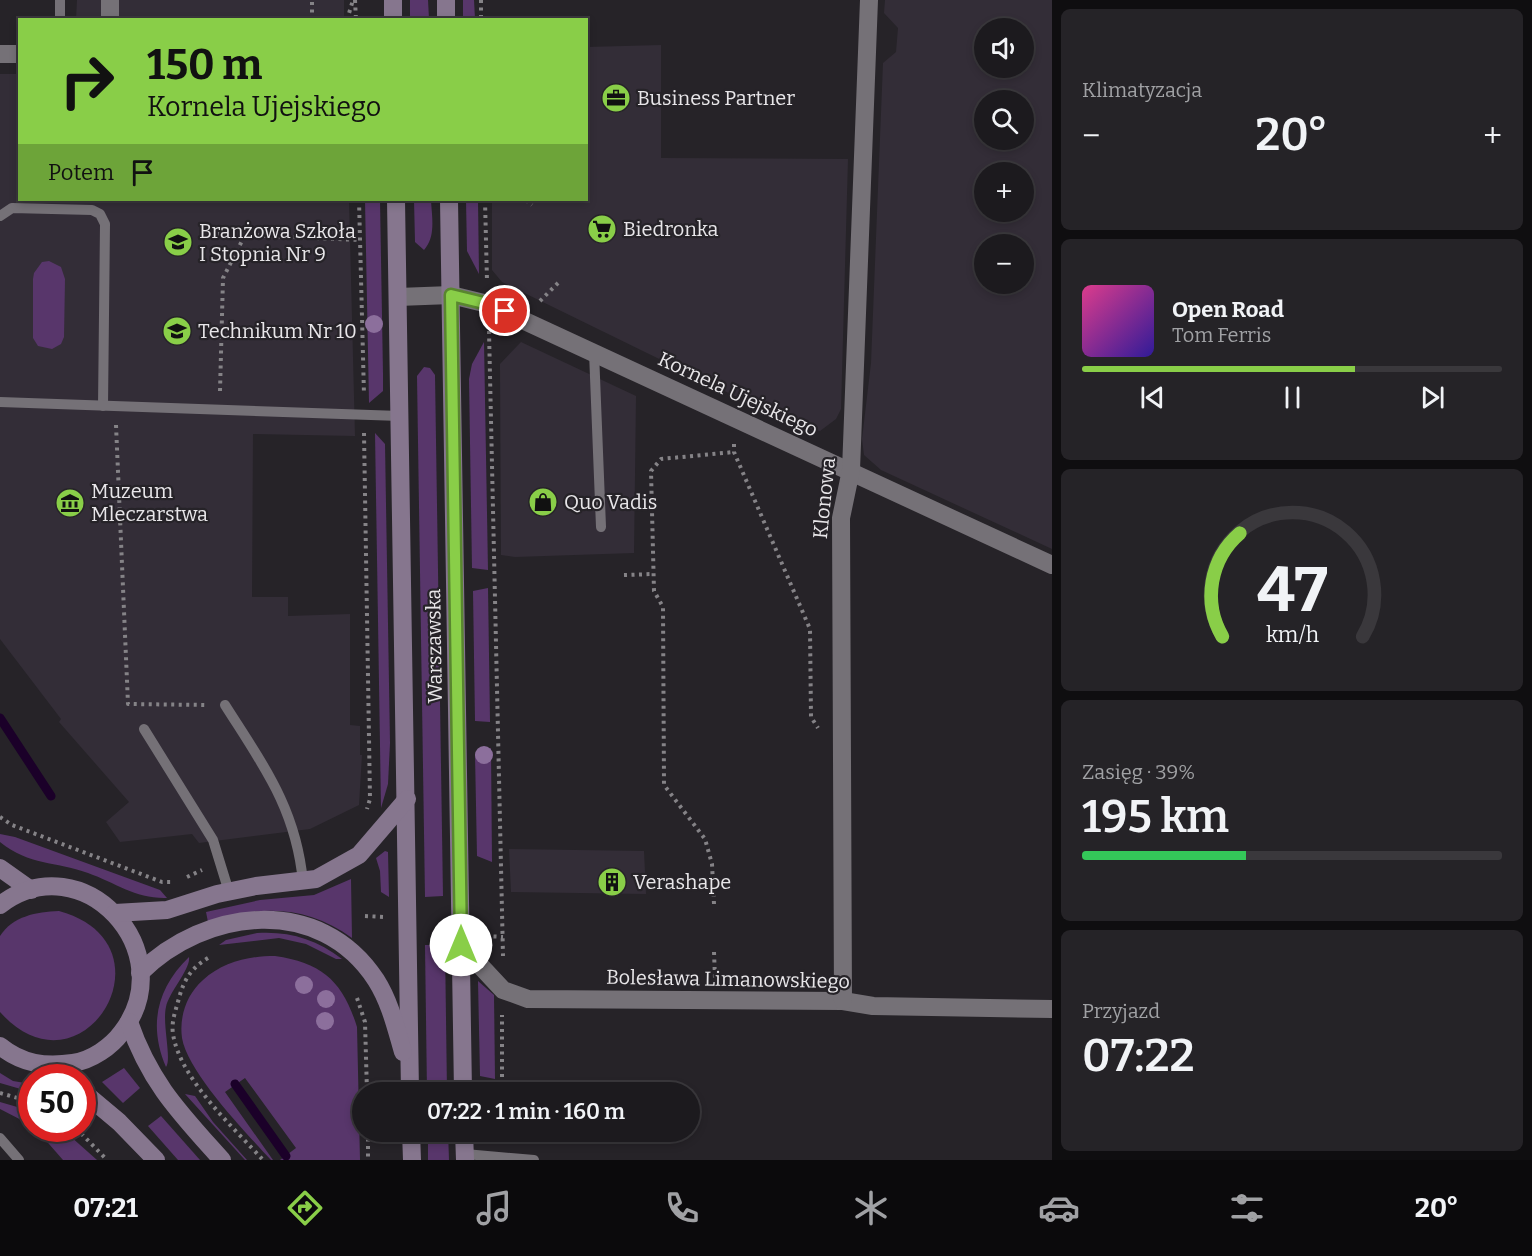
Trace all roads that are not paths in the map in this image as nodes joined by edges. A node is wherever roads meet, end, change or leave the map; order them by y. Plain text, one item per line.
1 (60, 0) edge
2 (110, 0) edge
3 (393, 0) edge
4 (446, 0) edge
5 (869, 0) edge
6 (60, 18) edge
7 (110, 18) edge
8 (393, 18) edge
9 (446, 18) edge
10 (0, 54) edge
11 (18, 54) edge
12 (396, 201) edge
13 (449, 201) edge
14 (0, 216) edge
15 (451, 295) junction
16 (398, 297) junction
17 (594, 352) junction
18 (0, 402) edge
19 (103, 406) junction
20 (400, 416) junction
21 (851, 470) junction
22 (601, 527) dead end
23 (1052, 565) edge
24 (225, 705) road end
25 (144, 729) dead end
26 (407, 799) junction
27 (0, 868) edge
28 (303, 882) junction
29 (31, 890) junction
30 (229, 892) junction
31 (0, 905) edge
32 (116, 913) junction
33 (461, 945) junction
34 (140, 973) junction
35 (843, 1000) junction
36 (1052, 1009) edge
37 (129, 1022) junction
38 (0, 1046) edge
39 (34, 1064) edge
40 (74, 1064) edge
41 (410, 1082) edge
42 (410, 1082) edge
43 (464, 1082) edge
44 (96, 1103) edge
45 (0, 1138) edge
46 (411, 1142) edge
47 (464, 1142) edge
48 (465, 1157) edge
49 (19, 1160) edge
50 (156, 1160) edge
51 (222, 1160) edge
52 (412, 1160) edge
53 (534, 1160) edge

1 - 6 lane
2 - 7 street
3 - 8 main road
4 - 9 main road
5 - 21 street, Klonowa
10 - 11 street
12 - 16 main road, Warszawska
13 - 15 main road, Warszawska
14 - 19 lane
15 - 16 street, Kornela Ujejskiego
15 - 17 street, Kornela Ujejskiego
15 - 33 main road, Warszawska
16 - 20 main road, Warszawska
17 - 21 street, Kornela Ujejskiego
17 - 22 lane
18 - 19 lane
19 - 20 lane
20 - 26 main road, Warszawska
21 - 23 street, Kornela Ujejskiego
21 - 35 street, Klonowa
24 - 28 lane
25 - 30 lane
26 - 28 main road
26 - 41 main road, Warszawska
27 - 29 main road
28 - 30 main road
29 - 31 main road
29 - 32 main road
30 - 32 main road
32 - 34 main road
33 - 35 street, Bolesława Limanowskiego
33 - 43 main road, Warszawska
34 - 37 main road
34 - 42 main road
35 - 36 street, Bolesława Limanowskiego
37 - 40 main road
37 - 51 main road
38 - 39 main road
44 - 50 main road
45 - 49 lane
46 - 52 main road
47 - 48 main road
48 - 53 lane

